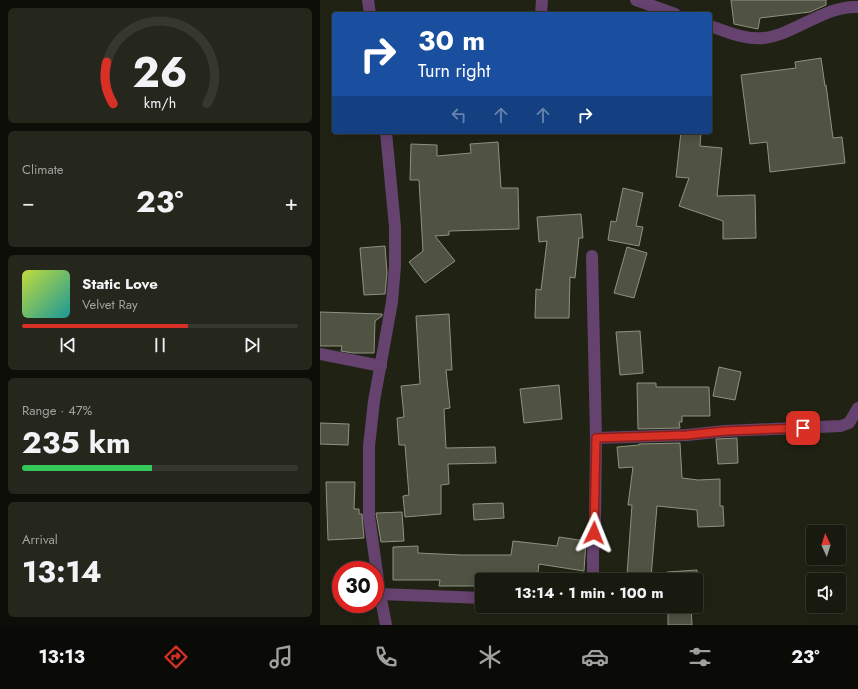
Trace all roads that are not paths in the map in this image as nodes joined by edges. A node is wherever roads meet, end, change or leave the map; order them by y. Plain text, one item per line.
1 (368, 0) edge
2 (542, 0) edge
3 (636, 0) edge
4 (845, 4) edge
5 (858, 7) edge
6 (370, 12) edge
7 (541, 12) edge
8 (669, 12) edge
9 (712, 27) edge
10 (386, 134) edge
11 (592, 256) dead end
12 (320, 354) edge
13 (381, 366) junction
14 (858, 408) edge
15 (596, 438) junction
16 (375, 561) edge
17 (593, 573) edge
18 (384, 594) edge
19 (475, 598) edge
20 (384, 613) edge
21 (386, 625) edge

1 - 6 street
2 - 7 street
3 - 8 street
4 - 5 street
4 - 9 street
10 - 13 street
11 - 15 street
12 - 13 street
13 - 16 street
14 - 15 street
15 - 17 street
18 - 19 street
20 - 21 street

